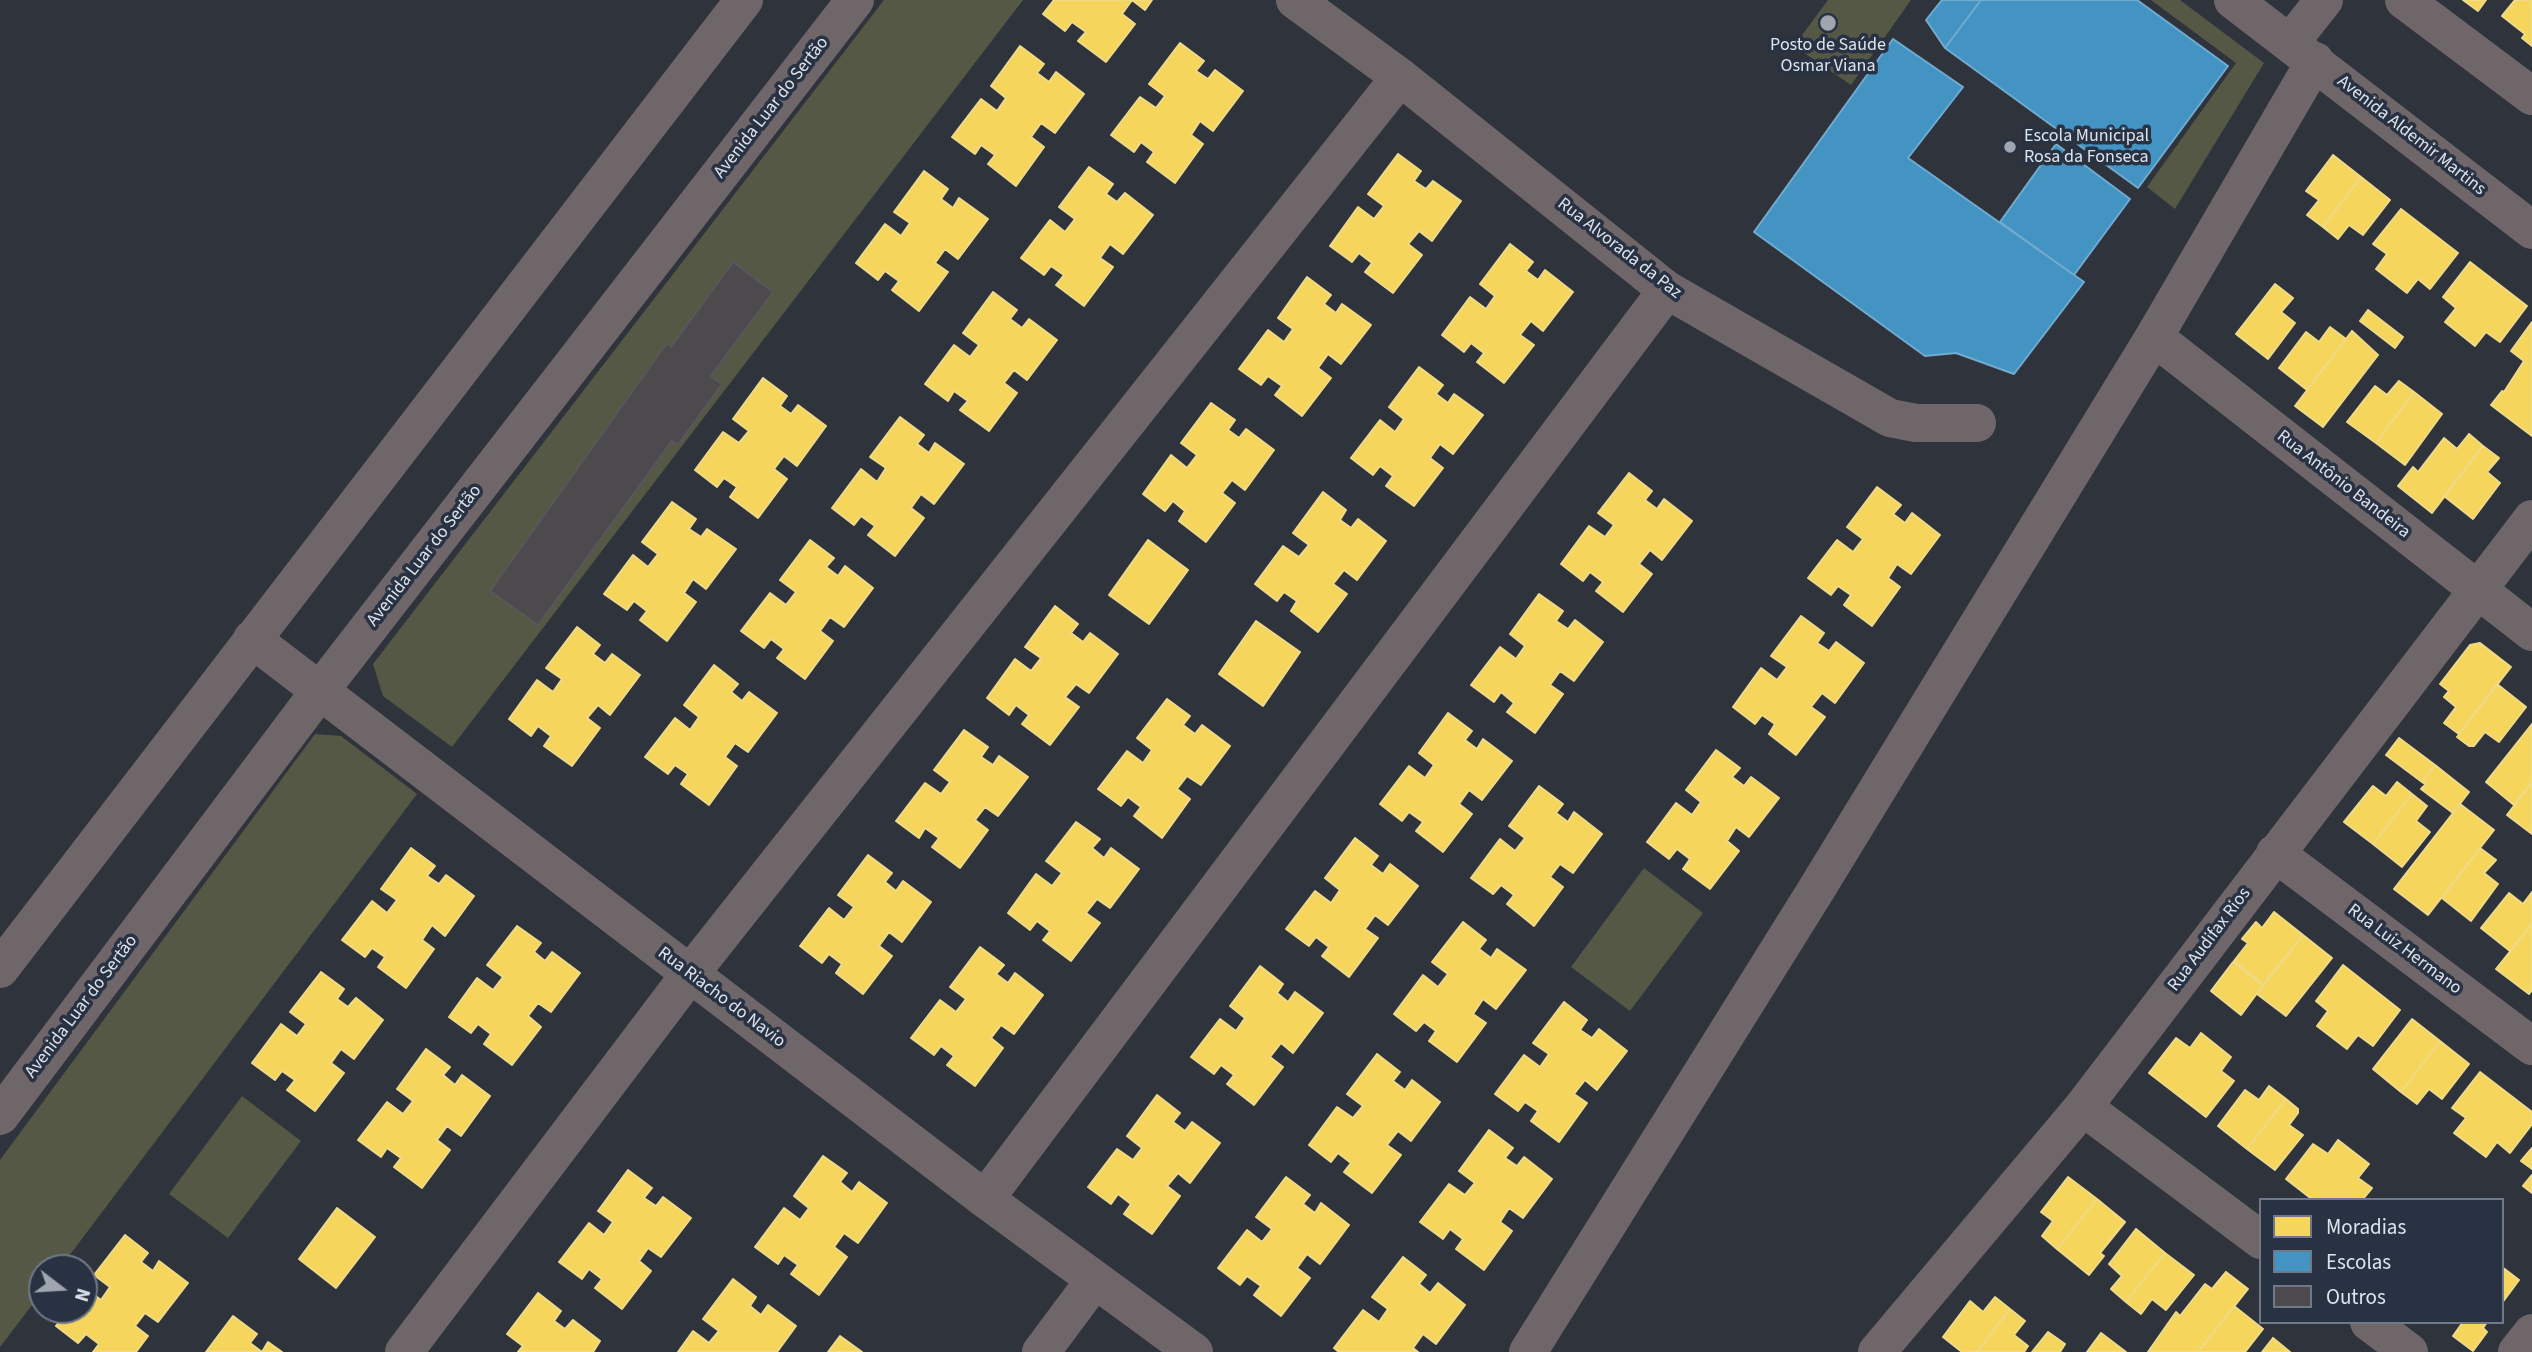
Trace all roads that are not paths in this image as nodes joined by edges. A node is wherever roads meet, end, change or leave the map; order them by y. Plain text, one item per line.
1 (744, 0) edge
2 (855, 0) edge
3 (1295, 0) edge
4 (2233, 0) edge
5 (2324, 0) edge
6 (2404, 0) edge
7 (2302, 52) junction
8 (1400, 77) junction
9 (2532, 96) edge
10 (2532, 230) edge
11 (1667, 289) junction
12 (2154, 337) junction
13 (1977, 423) dead end
14 (2532, 519) edge
15 (2477, 589) junction
16 (2532, 632) edge
17 (252, 639) junction
18 (319, 692) junction
19 (2275, 853) junction
20 (0, 970) edge
21 (690, 974) junction
22 (2532, 1046) edge
23 (2084, 1107) junction
24 (0, 1116) edge
25 (985, 1199) junction
26 (2259, 1238) edge
27 (1094, 1281) junction
28 (2372, 1324) edge
29 (2532, 1333) edge
30 (1880, 1351) edge
31 (404, 1352) edge
32 (1041, 1352) edge
33 (1194, 1352) edge
34 (1528, 1352) edge
35 (2409, 1352) edge
36 (2517, 1352) edge

1 - 17 street
2 - 18 street, Avenida Luar do Sertão
3 - 8 street, Rua Alvorada da Paz
4 - 7 street, Avenida Aldemir Martins
5 - 7 street
6 - 9 street
7 - 10 street, Avenida Aldemir Martins
7 - 12 street
8 - 11 street, Rua Alvorada da Paz
8 - 21 street
11 - 13 street, Rua Alvorada da Paz
11 - 25 street
12 - 15 street, Rua Antônio Bandeira
12 - 34 street
14 - 15 street, Rua Audifax Rios
15 - 16 street, Rua Antônio Bandeira
15 - 19 street, Rua Audifax Rios
17 - 18 street, Rua Riacho do Navio
17 - 20 street
18 - 21 street, Rua Riacho do Navio
18 - 24 street, Avenida Luar do Sertão
19 - 22 street, Rua Luiz Hermano
19 - 23 street, Rua Audifax Rios
21 - 25 street, Rua Riacho do Navio
21 - 31 street
23 - 26 street
23 - 30 street, Rua Audifax Rios
25 - 27 street, Rua Riacho do Navio
27 - 32 street
27 - 33 street, Rua Riacho do Navio
28 - 35 street
29 - 36 street

